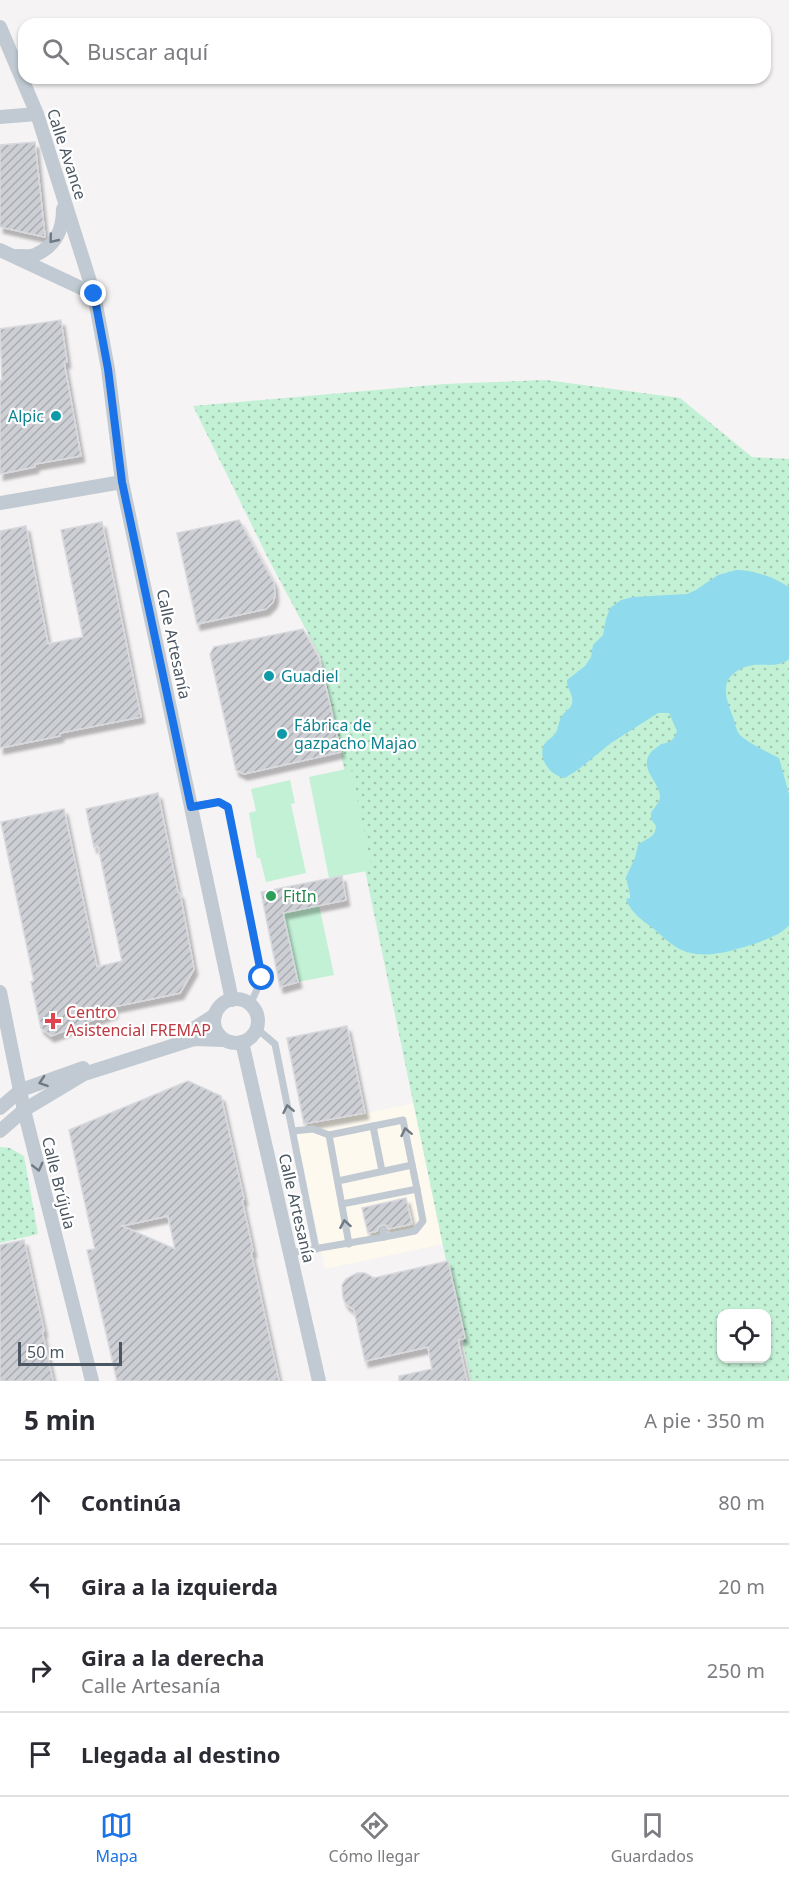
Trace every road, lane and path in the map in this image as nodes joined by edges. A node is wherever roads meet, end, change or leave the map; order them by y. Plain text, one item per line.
1 (0, 27) edge
2 (18, 69) edge
3 (24, 84) edge
4 (37, 114) junction
5 (0, 117) edge
6 (63, 196) junction
7 (0, 250) edge
8 (14, 256) junction
9 (94, 294) junction
10 (122, 482) junction
11 (0, 503) edge
12 (191, 807) junction
13 (0, 992) edge
14 (232, 1000) junction
15 (250, 1005) junction
16 (215, 1015) junction
17 (256, 1028) junction
18 (224, 1040) junction
19 (243, 1042) junction
20 (21, 1090) junction
21 (0, 1108) edge
22 (24, 1110) junction
23 (373, 1126) junction
24 (0, 1131) edge
25 (293, 1131) junction
26 (329, 1135) junction
27 (412, 1165) junction
28 (382, 1171) junction
29 (338, 1180) junction
30 (417, 1189) junction
31 (342, 1204) junction
32 (349, 1244) junction
33 (316, 1249) junction
34 (290, 1252) junction
35 (92, 1381) edge
36 (319, 1381) edge

1 - 2 street, Calle Avance
3 - 4 street, Calle Avance
4 - 5 street
4 - 6 street, Calle Avance
6 -> 8 street
6 - 9 street, Calle Avance
7 - 8 street
8 - 9 street
9 - 10 street, Calle Artesanía
10 - 11 street
10 - 12 street, Calle Artesanía
12 - 14 street, Calle Artesanía
12 - 15 lane
13 - 20 street, Calle Brújula
14 - 15 street
14 - 16 street
15 - 17 street
16 - 18 street
16 -> 20 street
17 - 19 street
25 -> 17 lane
18 - 19 street
18 - 22 street
19 - 34 street, Calle Artesanía
20 - 21 street
20 - 22 street, Calle Brújula
22 - 24 street
22 -> 35 street, Calle Brújula
23 - 26 lane
27 -> 23 lane
23 - 28 lane
25 - 26 lane
25 - 33 lane
26 - 29 lane
27 - 28 lane
27 - 30 lane
28 - 29 lane
29 - 31 lane
30 - 31 lane
30 - 32 lane
32 -> 31 lane
32 - 33 lane
33 - 34 lane
34 - 36 street, Calle Artesanía

